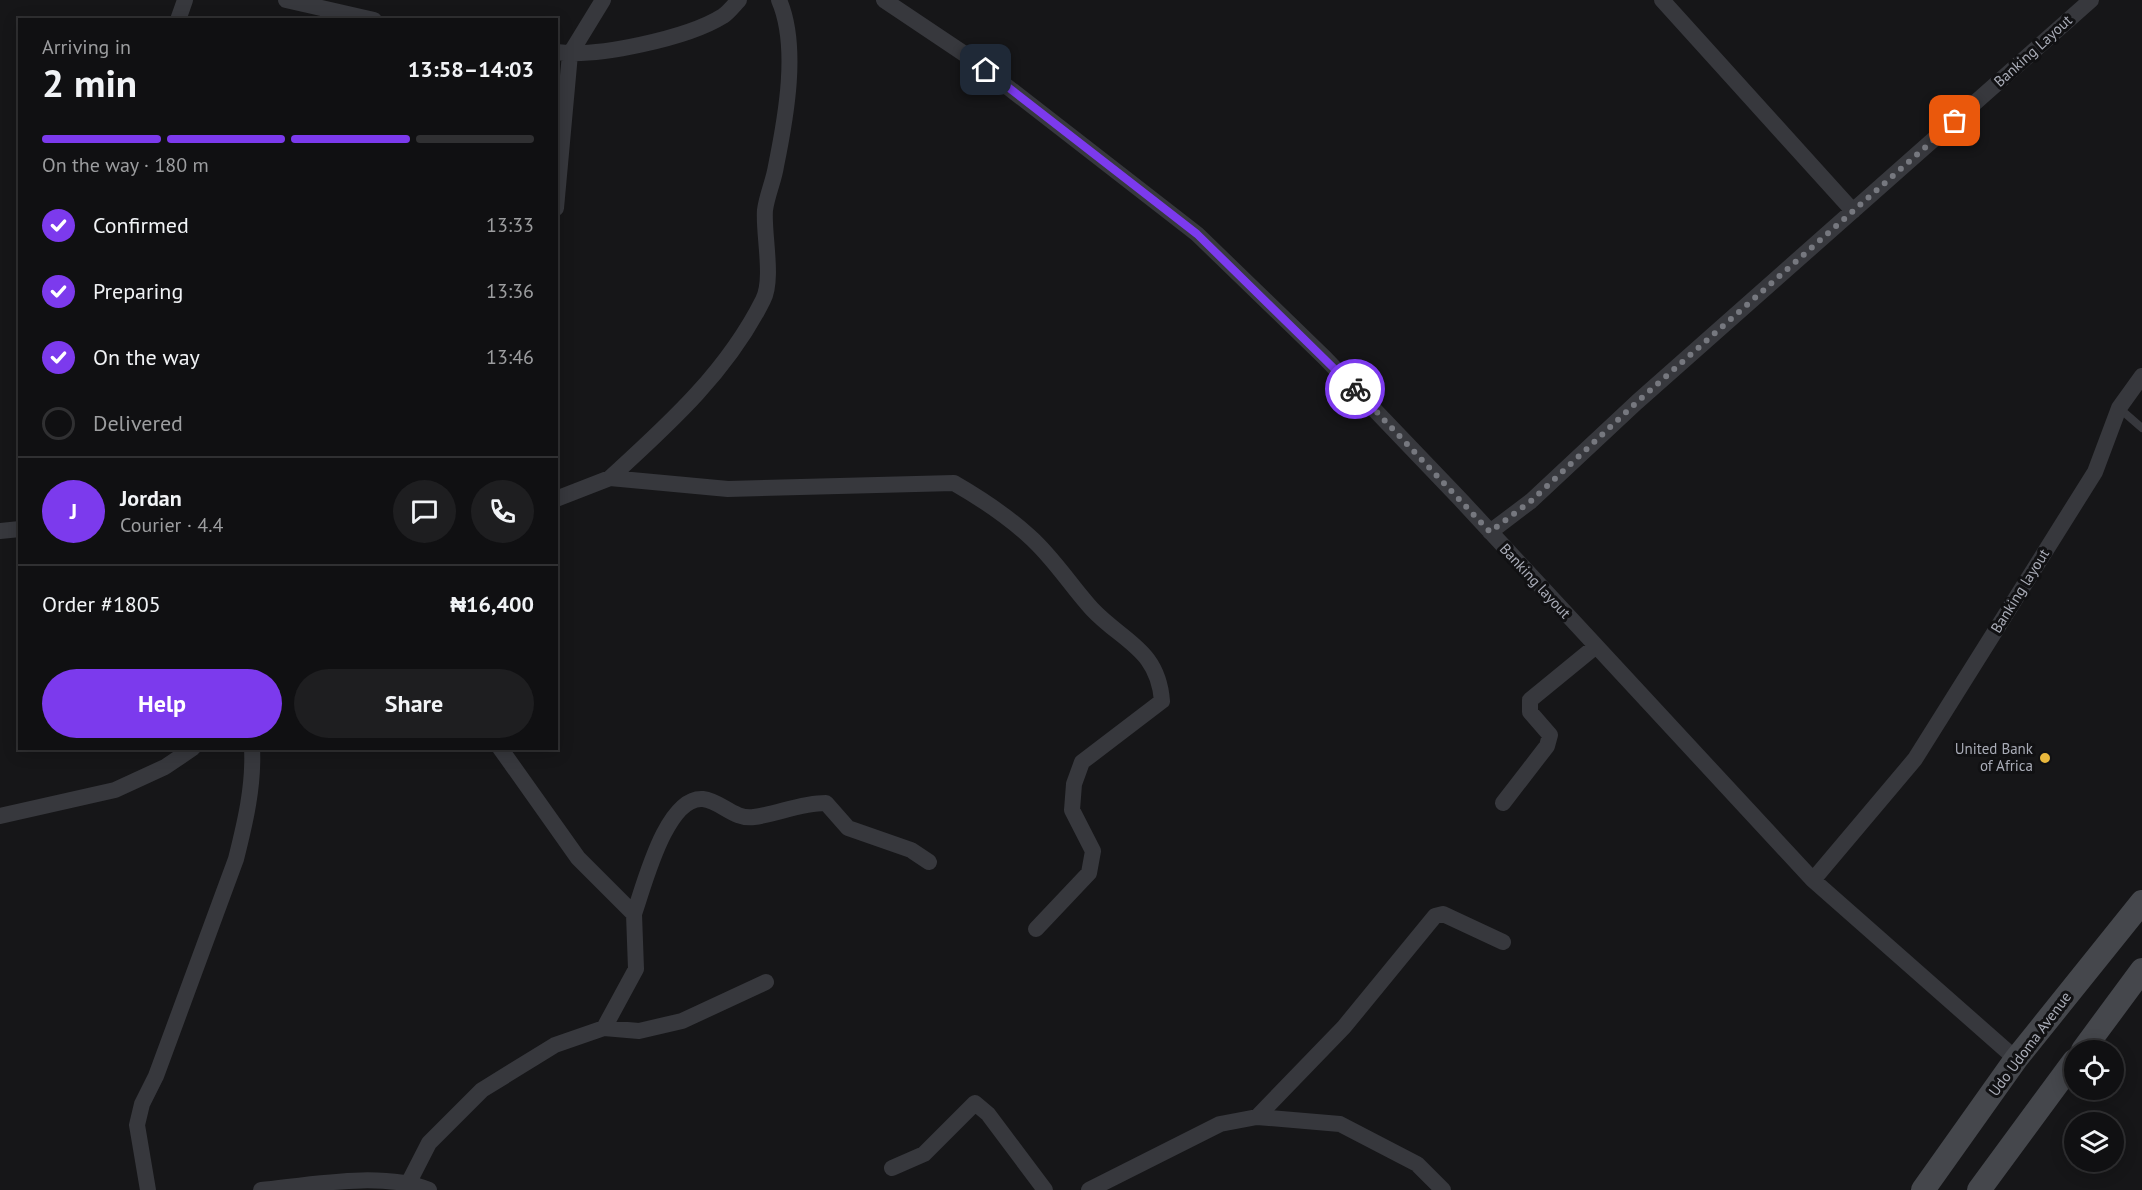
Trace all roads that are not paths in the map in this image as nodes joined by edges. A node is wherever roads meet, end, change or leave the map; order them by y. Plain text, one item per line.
1 (185, 0) edge
2 (286, 0) edge
3 (603, 0) edge
4 (739, 0) edge
5 (779, 0) edge
6 (884, 0) edge
7 (1662, 0) edge
8 (2091, 0) edge
9 (179, 18) edge
10 (365, 18) edge
11 (563, 53) edge
12 (558, 164) edge
13 (1852, 212) junction
14 (2142, 376) edge
15 (2119, 408) junction
16 (2142, 428) edge
17 (610, 478) junction
18 (558, 498) edge
19 (18, 529) edge
20 (0, 531) edge
21 (1490, 532) junction
22 (1596, 646) junction
23 (190, 750) edge
24 (252, 750) edge
25 (501, 750) edge
26 (1503, 803) dead end
27 (0, 816) edge
28 (929, 862) dead end
29 (1813, 880) junction
30 (2142, 902) edge
31 (634, 914) junction
32 (1036, 929) dead end
33 (1503, 942) dead end
34 (2142, 970) edge
35 (766, 982) dead end
36 (603, 1028) junction
37 (2090, 1040) edge
38 (2016, 1059) junction
39 (2064, 1075) edge
40 (1257, 1117) junction
41 (892, 1168) dead end
42 (409, 1182) junction
43 (1982, 1189) edge
44 (148, 1190) edge
45 (261, 1190) edge
46 (429, 1190) edge
47 (1045, 1190) edge
48 (1089, 1190) edge
49 (1443, 1190) edge
50 (1923, 1190) edge

1 - 9 street
2 - 10 street
3 - 11 street
4 - 11 street
5 - 17 street
6 - 21 street, Banking layout
7 - 13 street
8 - 13 street, Banking Layout
11 - 12 street
13 - 21 street, Banking Layout
14 - 15 street, Banking layout
15 - 16 lane
15 - 29 street, Banking layout
17 - 18 street
17 - 32 street
19 - 20 street
21 - 22 street, Banking layout
22 - 26 street
22 - 29 street, Banking layout
23 - 27 street
24 - 44 street
25 - 31 street
28 - 31 street
29 - 38 street, Banking layout
30 - 38 main road, Udo Udoma Avenue
31 - 36 street
33 - 40 street
34 - 37 main road
35 - 36 street
36 - 42 street
38 - 50 main road, Udo Udoma Avenue
39 - 43 main road
40 - 48 street
40 - 49 street
41 - 47 street
42 - 45 street
42 - 46 street

